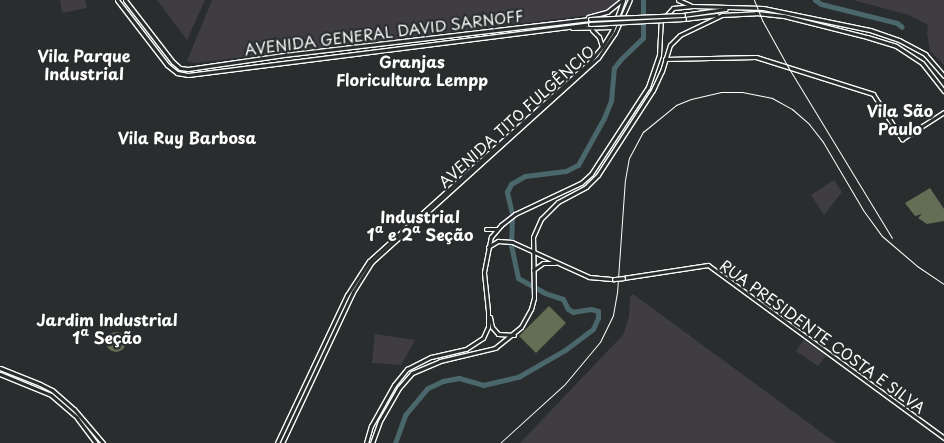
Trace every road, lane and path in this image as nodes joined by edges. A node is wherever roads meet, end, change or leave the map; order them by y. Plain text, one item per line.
1 (117, 0) edge
2 (125, 0) edge
3 (623, 0) edge
4 (630, 0) edge
5 (678, 0) edge
6 (693, 6) junction
7 (737, 8) junction
8 (722, 15) junction
9 (684, 17) junction
10 (579, 20) junction
11 (590, 26) junction
12 (619, 26) junction
13 (614, 27) junction
14 (873, 31) junction
15 (895, 38) junction
16 (882, 41) junction
17 (602, 47) junction
18 (336, 50) junction
19 (337, 57) junction
20 (665, 59) junction
21 (175, 65) junction
22 (202, 67) junction
23 (172, 71) junction
24 (199, 74) junction
25 (944, 76) edge
26 (944, 92) edge
27 (944, 112) edge
28 (486, 229) dead end
29 (497, 229) junction
30 (491, 237) junction
31 (498, 241) junction
32 (488, 247) junction
33 (532, 251) junction
34 (558, 263) junction
35 (533, 270) junction
36 (488, 311) junction
37 (514, 335) junction
38 (0, 368) edge
39 (0, 374) edge
40 (944, 438) edge
41 (96, 443) edge
42 (103, 443) edge
43 (278, 443) edge
44 (282, 443) edge
45 (366, 443) edge
46 (372, 443) edge

1 - 23 main road
2 - 21 main road
3 - 10 main road
3 - 13 main road, AVENIDA TITO FULGÊNCIO
4 - 12 main road, AVENIDA TITO FULGÊNCIO
5 - 6 main road
6 - 7 main road
6 - 29 main road
7 - 9 main road, AVENIDA GENERAL DAVID SARNOFF
7 - 14 main road
8 - 9 main road, AVENIDA GENERAL DAVID SARNOFF
8 - 16 main road, AVENIDA GENERAL DAVID SARNOFF
8 - 20 main road
9 - 10 main road, AVENIDA GENERAL DAVID SARNOFF, bridge
9 - 11 main road, AVENIDA GENERAL DAVID SARNOFF, bridge
10 - 18 main road, AVENIDA GENERAL DAVID SARNOFF
11 - 13 main road
11 - 17 main road
11 - 19 main road, AVENIDA GENERAL DAVID SARNOFF
12 - 13 main road
12 - 44 main road, AVENIDA TITO FULGÊNCIO
13 - 17 main road, AVENIDA TITO FULGÊNCIO
14 - 15 main road
14 - 16 main road
15 - 16 main road
15 - 25 main road
16 - 26 main road
17 - 43 main road, AVENIDA TITO FULGÊNCIO
18 - 19 main road
18 - 22 main road, AVENIDA GENERAL DAVID SARNOFF
19 - 24 main road, AVENIDA GENERAL DAVID SARNOFF
20 - 27 main road
20 - 33 main road
21 - 22 main road, AVENIDA GENERAL DAVID SARNOFF
21 - 23 main road
22 - 24 main road
23 - 24 main road, AVENIDA GENERAL DAVID SARNOFF
28 - 29 main road
29 - 30 main road
30 - 31 main road
30 - 32 main road
31 - 32 main road
31 - 33 main road, RUA PRESIDENTE COSTA E SILVA
32 - 36 main road
33 - 34 main road, RUA PRESIDENTE COSTA E SILVA
33 - 35 main road
34 - 35 main road
34 - 40 main road, RUA PRESIDENTE COSTA E SILVA, bridge
35 - 37 main road
36 - 37 main road
36 - 45 main road
37 - 46 main road
38 - 42 main road
39 - 41 main road

